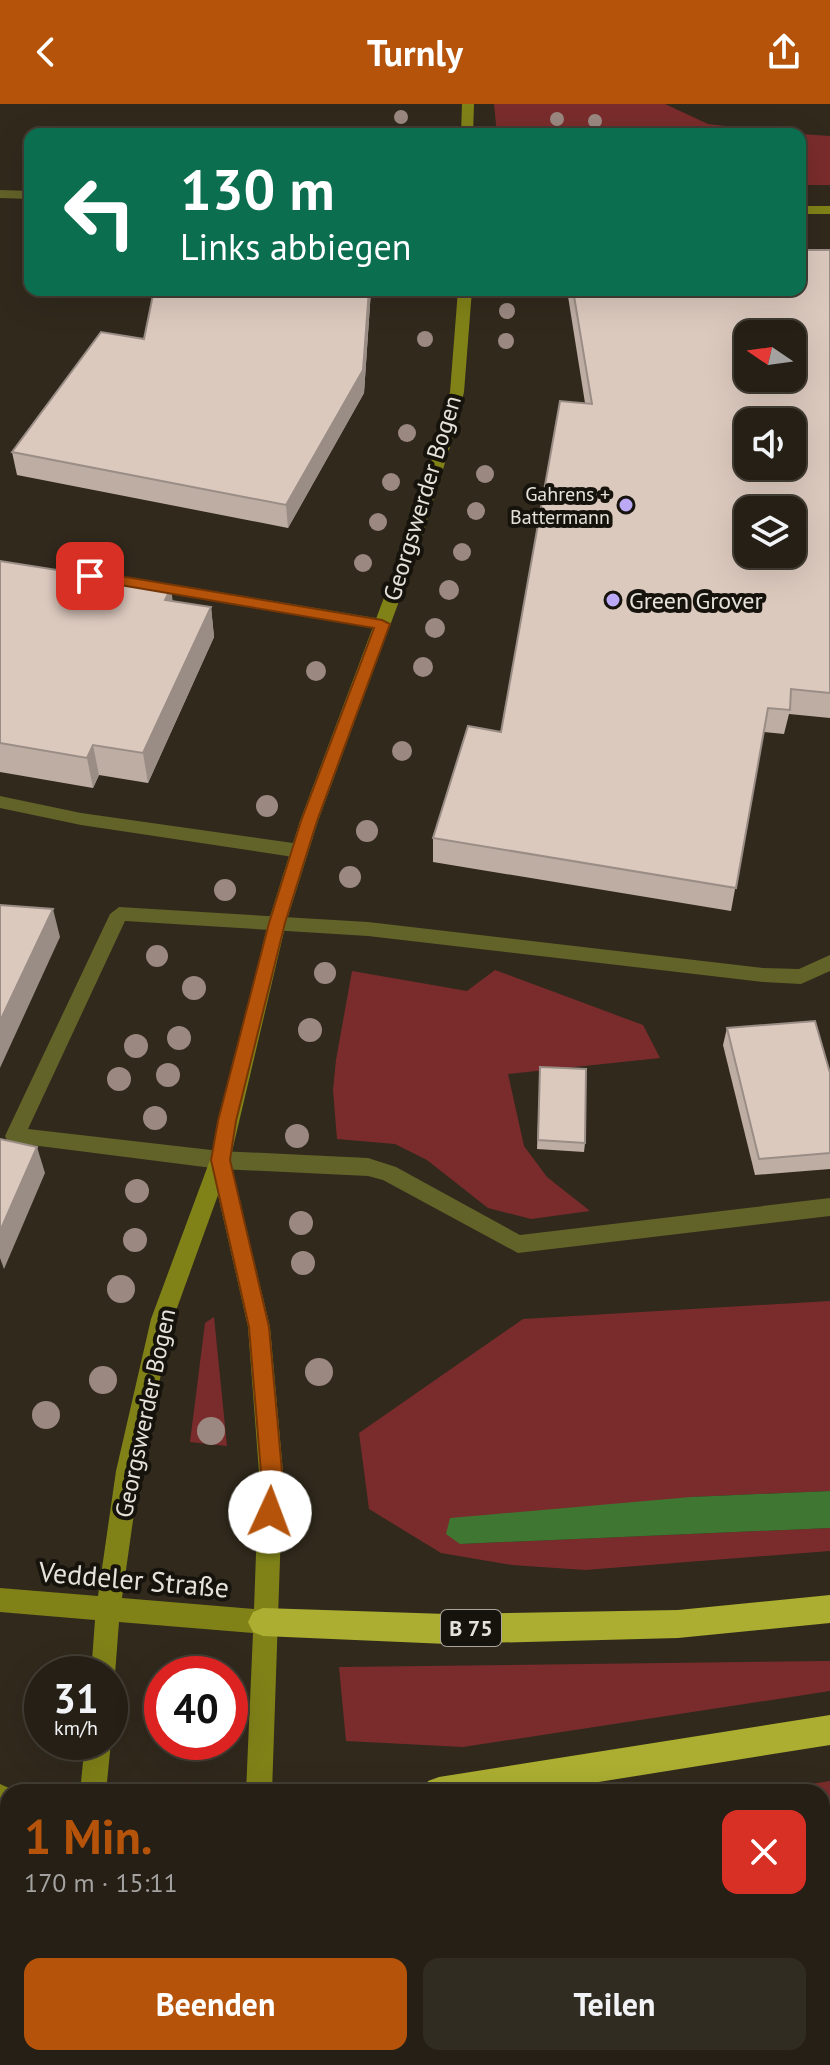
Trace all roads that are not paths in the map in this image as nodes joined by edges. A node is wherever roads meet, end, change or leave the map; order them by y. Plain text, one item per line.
1 (468, 104) edge
2 (467, 128) edge
3 (0, 194) edge
4 (24, 195) edge
5 (806, 210) edge
6 (830, 210) edge
7 (465, 296) edge
8 (136, 583) edge
9 (382, 624) junction
10 (0, 802) edge
11 (300, 851) junction
12 (277, 923) junction
13 (830, 962) edge
14 (220, 1160) junction
15 (830, 1207) edge
16 (0, 1600) edge
17 (108, 1609) junction
18 (830, 1609) edge
19 (263, 1622) junction
20 (104, 1656) edge
21 (830, 1730) edge
22 (96, 1760) edge
23 (94, 1784) edge
24 (259, 1784) edge
25 (489, 1784) edge

1 - 2 street
3 - 4 street
5 - 6 street
7 - 9 street, Georgswerder Bogen
8 - 9 street
9 - 11 street, Georgswerder Bogen
10 - 11 street
11 - 12 street, Georgswerder Bogen
12 - 13 street
12 - 14 street, Georgswerder Bogen
12 - 14 street
14 - 15 street
14 - 17 street, Georgswerder Bogen
14 - 19 street, Georgswerder Bogen
16 - 17 street, Veddeler Straße
17 - 19 street, Veddeler Straße
17 - 20 street, Georgswerder Bogen
18 - 19 highway, B 75
19 - 24 street, Georgswerder Bogen
21 - 25 highway
22 - 23 street

